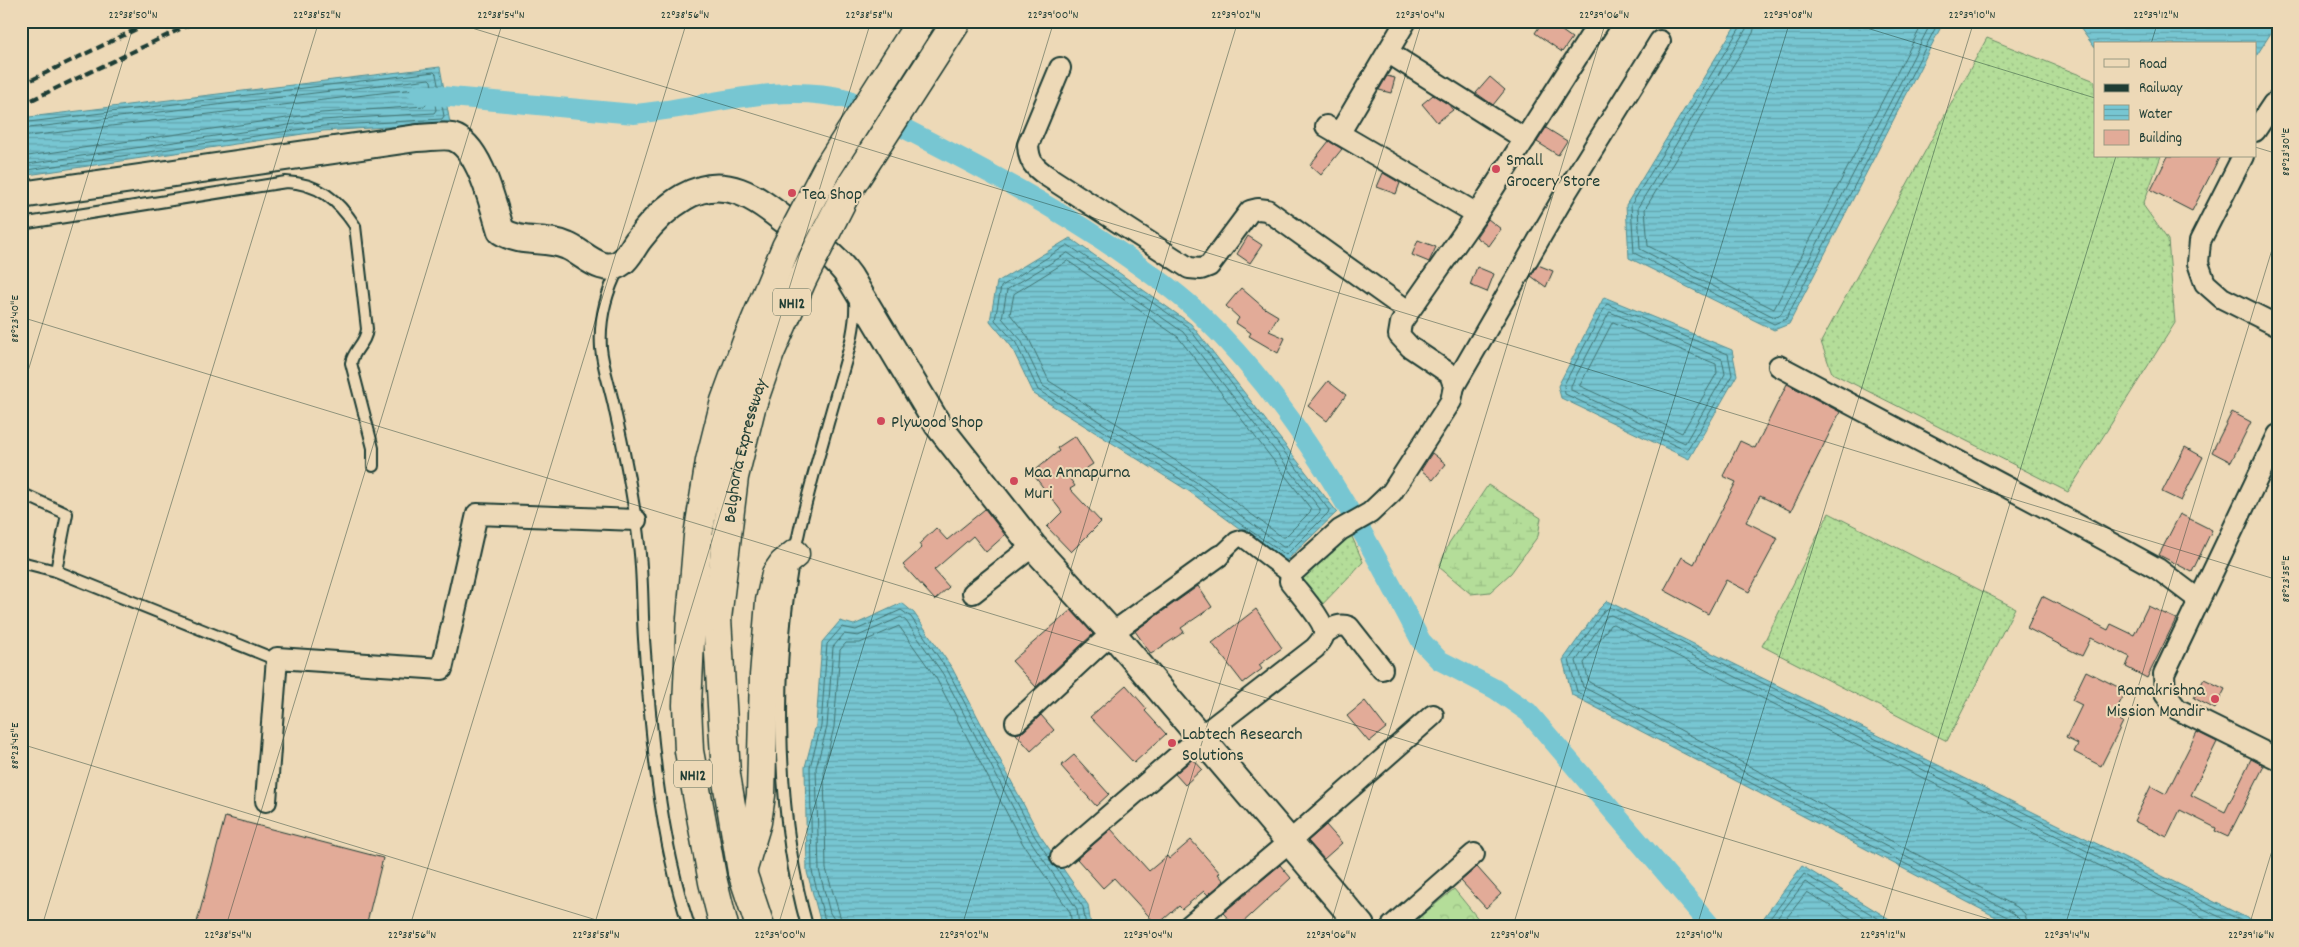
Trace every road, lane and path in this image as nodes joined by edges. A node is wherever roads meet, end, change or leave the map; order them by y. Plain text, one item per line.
1 (921, 21) edge
2 (957, 21) edge
3 (1406, 21) edge
4 (1600, 21) edge
5 (1660, 40) dead end
6 (1389, 53) junction
7 (1060, 68) dead end
8 (2278, 101) edge
9 (2256, 130) edge
10 (1525, 139) junction
11 (2242, 158) edge
12 (21, 195) edge
13 (1477, 214) junction
14 (21, 224) edge
15 (622, 263) junction
16 (849, 276) junction
17 (1408, 312) junction
18 (2278, 326) edge
19 (1779, 366) dead end
20 (1454, 386) junction
21 (2278, 435) edge
22 (373, 466) dead end
23 (21, 493) edge
24 (636, 520) junction
25 (1033, 546) junction
26 (795, 554) junction
27 (1219, 556) joint
28 (21, 562) edge
29 (56, 571) junction
30 (1291, 576) junction
31 (972, 594) dead end
32 (2199, 600) junction
33 (704, 619) junction
34 (1112, 633) junction
35 (1324, 634) junction
36 (277, 660) junction
37 (1382, 669) dead end
38 (1433, 715) dead end
39 (1016, 722) dead end
40 (1200, 737) junction
41 (2278, 759) edge
42 (266, 801) dead end
43 (1290, 842) junction
44 (1474, 854) dead end
45 (1061, 856) dead end
46 (742, 872) junction
47 (689, 926) edge
48 (724, 926) edge
49 (760, 926) edge
50 (806, 926) edge
51 (1190, 926) edge
52 (1361, 926) edge
53 (1392, 926) edge

1 - 33 highway, Belghoria Expressway / NH12, bridge
2 - 33 highway, Belghoria Expressway / NH12, bridge
3 - 6 street
4 - 10 street
5 - 20 street
6 - 10 street
6 - 13 street
7 - 17 street
8 - 9 street
10 - 13 street
11 - 18 street
12 - 15 street
13 - 17 street
14 - 22 lane
15 - 16 street
15 - 24 lane
16 - 25 street
16 - 26 lane
17 - 20 street
19 - 32 street
20 - 30 street
21 - 32 street
23 - 29 lane
24 - 36 street
24 - 47 lane
25 - 31 street
25 - 34 street
26 - 46 highway
26 - 50 lane
27 - 30 street
27 - 34 street
28 - 29 lane
29 - 36 lane
30 - 35 street
32 - 41 street
33 - 46 highway, Belghoria Expressway / NH12
33 - 48 highway, Belghoria Expressway / NH12
34 - 39 street
34 - 40 street
35 - 37 street
35 - 40 street
36 - 42 street
38 - 43 street
40 - 43 street
40 - 45 street
43 - 51 street
43 - 52 street
44 - 53 street
46 - 49 highway, Belghoria Expressway / NH12

